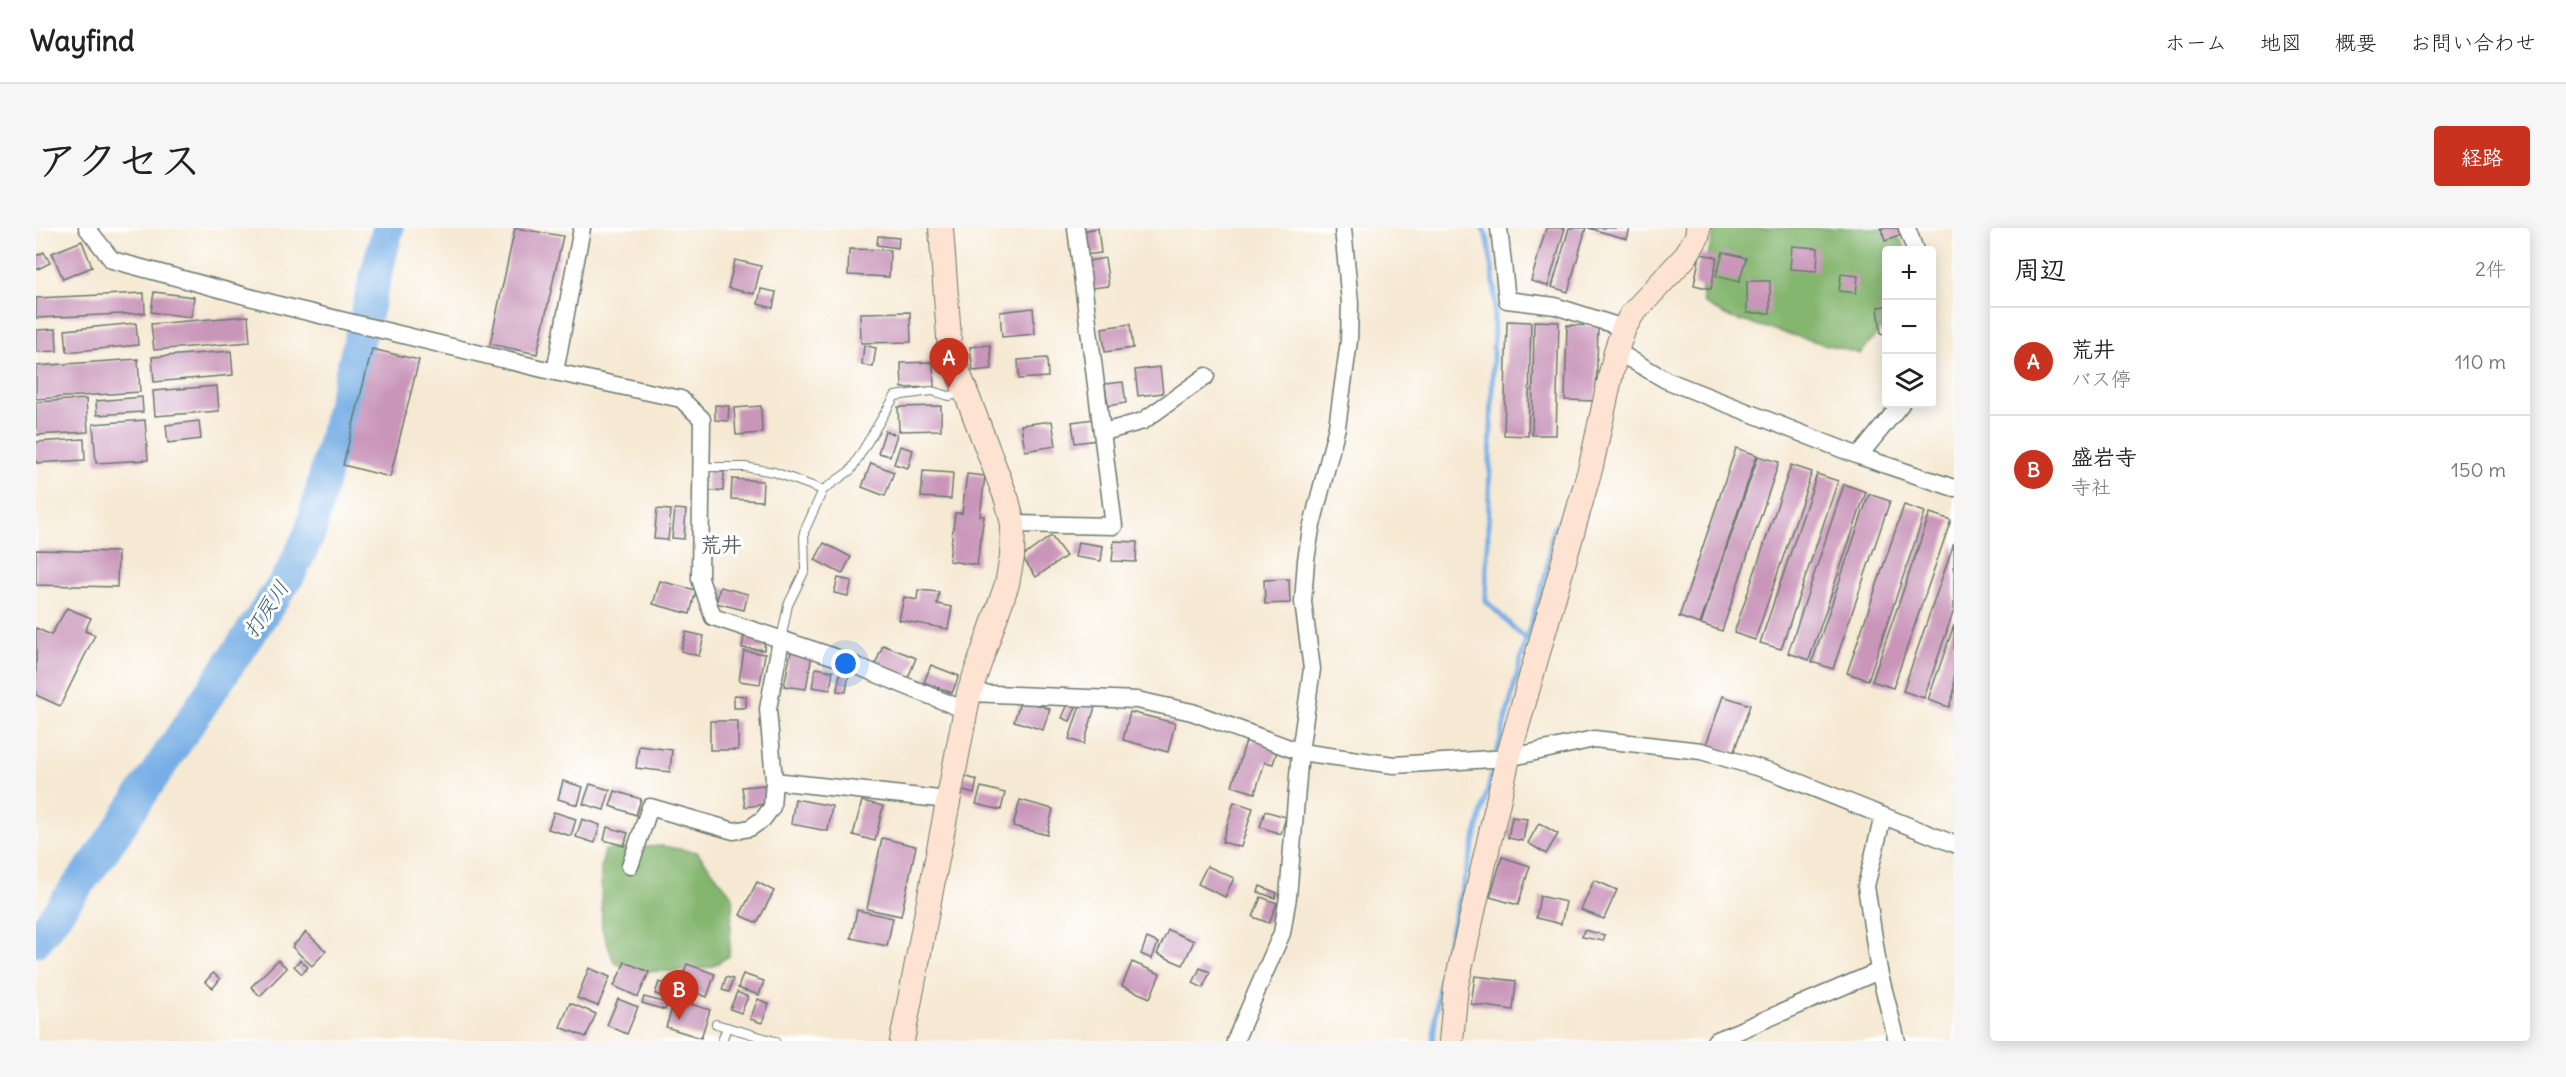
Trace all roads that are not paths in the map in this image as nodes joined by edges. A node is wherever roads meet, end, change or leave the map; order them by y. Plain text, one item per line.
1 (87, 228) edge
2 (582, 228) edge
3 (1076, 228) edge
4 (1343, 228) edge
5 (1499, 228) edge
6 (1698, 228) edge
7 (1907, 228) edge
8 (946, 231) edge
9 (1914, 246) edge
10 (1624, 328) junction
11 (1616, 351) junction
12 (555, 372) junction
13 (1206, 376) dead end
14 (966, 393) junction
15 (1898, 408) edge
16 (1104, 432) junction
17 (1859, 456) junction
18 (702, 467) junction
19 (1954, 488) edge
20 (823, 490) junction
21 (1012, 524) junction
22 (781, 640) junction
23 (967, 701) junction
24 (1300, 752) junction
25 (1508, 758) junction
26 (774, 781) junction
27 (948, 800) junction
28 (1883, 816) junction
29 (1954, 844) edge
30 (630, 866) dead end
31 (1879, 971) junction
32 (716, 1024) dead end
33 (727, 1027) junction
34 (722, 1041) edge
35 (775, 1041) edge
36 (902, 1041) edge
37 (1235, 1041) edge
38 (1450, 1041) edge
39 (1715, 1041) edge
40 (1896, 1041) edge

1 - 12 street
2 - 12 street
3 - 16 street
4 - 24 street
5 - 10 street
6 - 10 street
7 - 9 street
8 - 14 street
10 - 11 street
11 - 17 street
11 - 25 street
12 - 18 street
13 - 16 street
14 - 20 lane
14 - 21 street
15 - 17 street
16 - 21 street
17 - 19 street
18 - 20 lane
18 - 22 street
20 - 22 lane
21 - 23 street
22 - 23 street
22 - 26 street
23 - 24 street
23 - 27 street
24 - 25 street
24 - 37 street
25 - 28 street
25 - 38 street
26 - 27 street
26 - 30 street
27 - 36 street
28 - 29 street
28 - 31 street
31 - 39 street
31 - 40 street
32 - 33 lane
33 - 34 lane
33 - 35 lane

